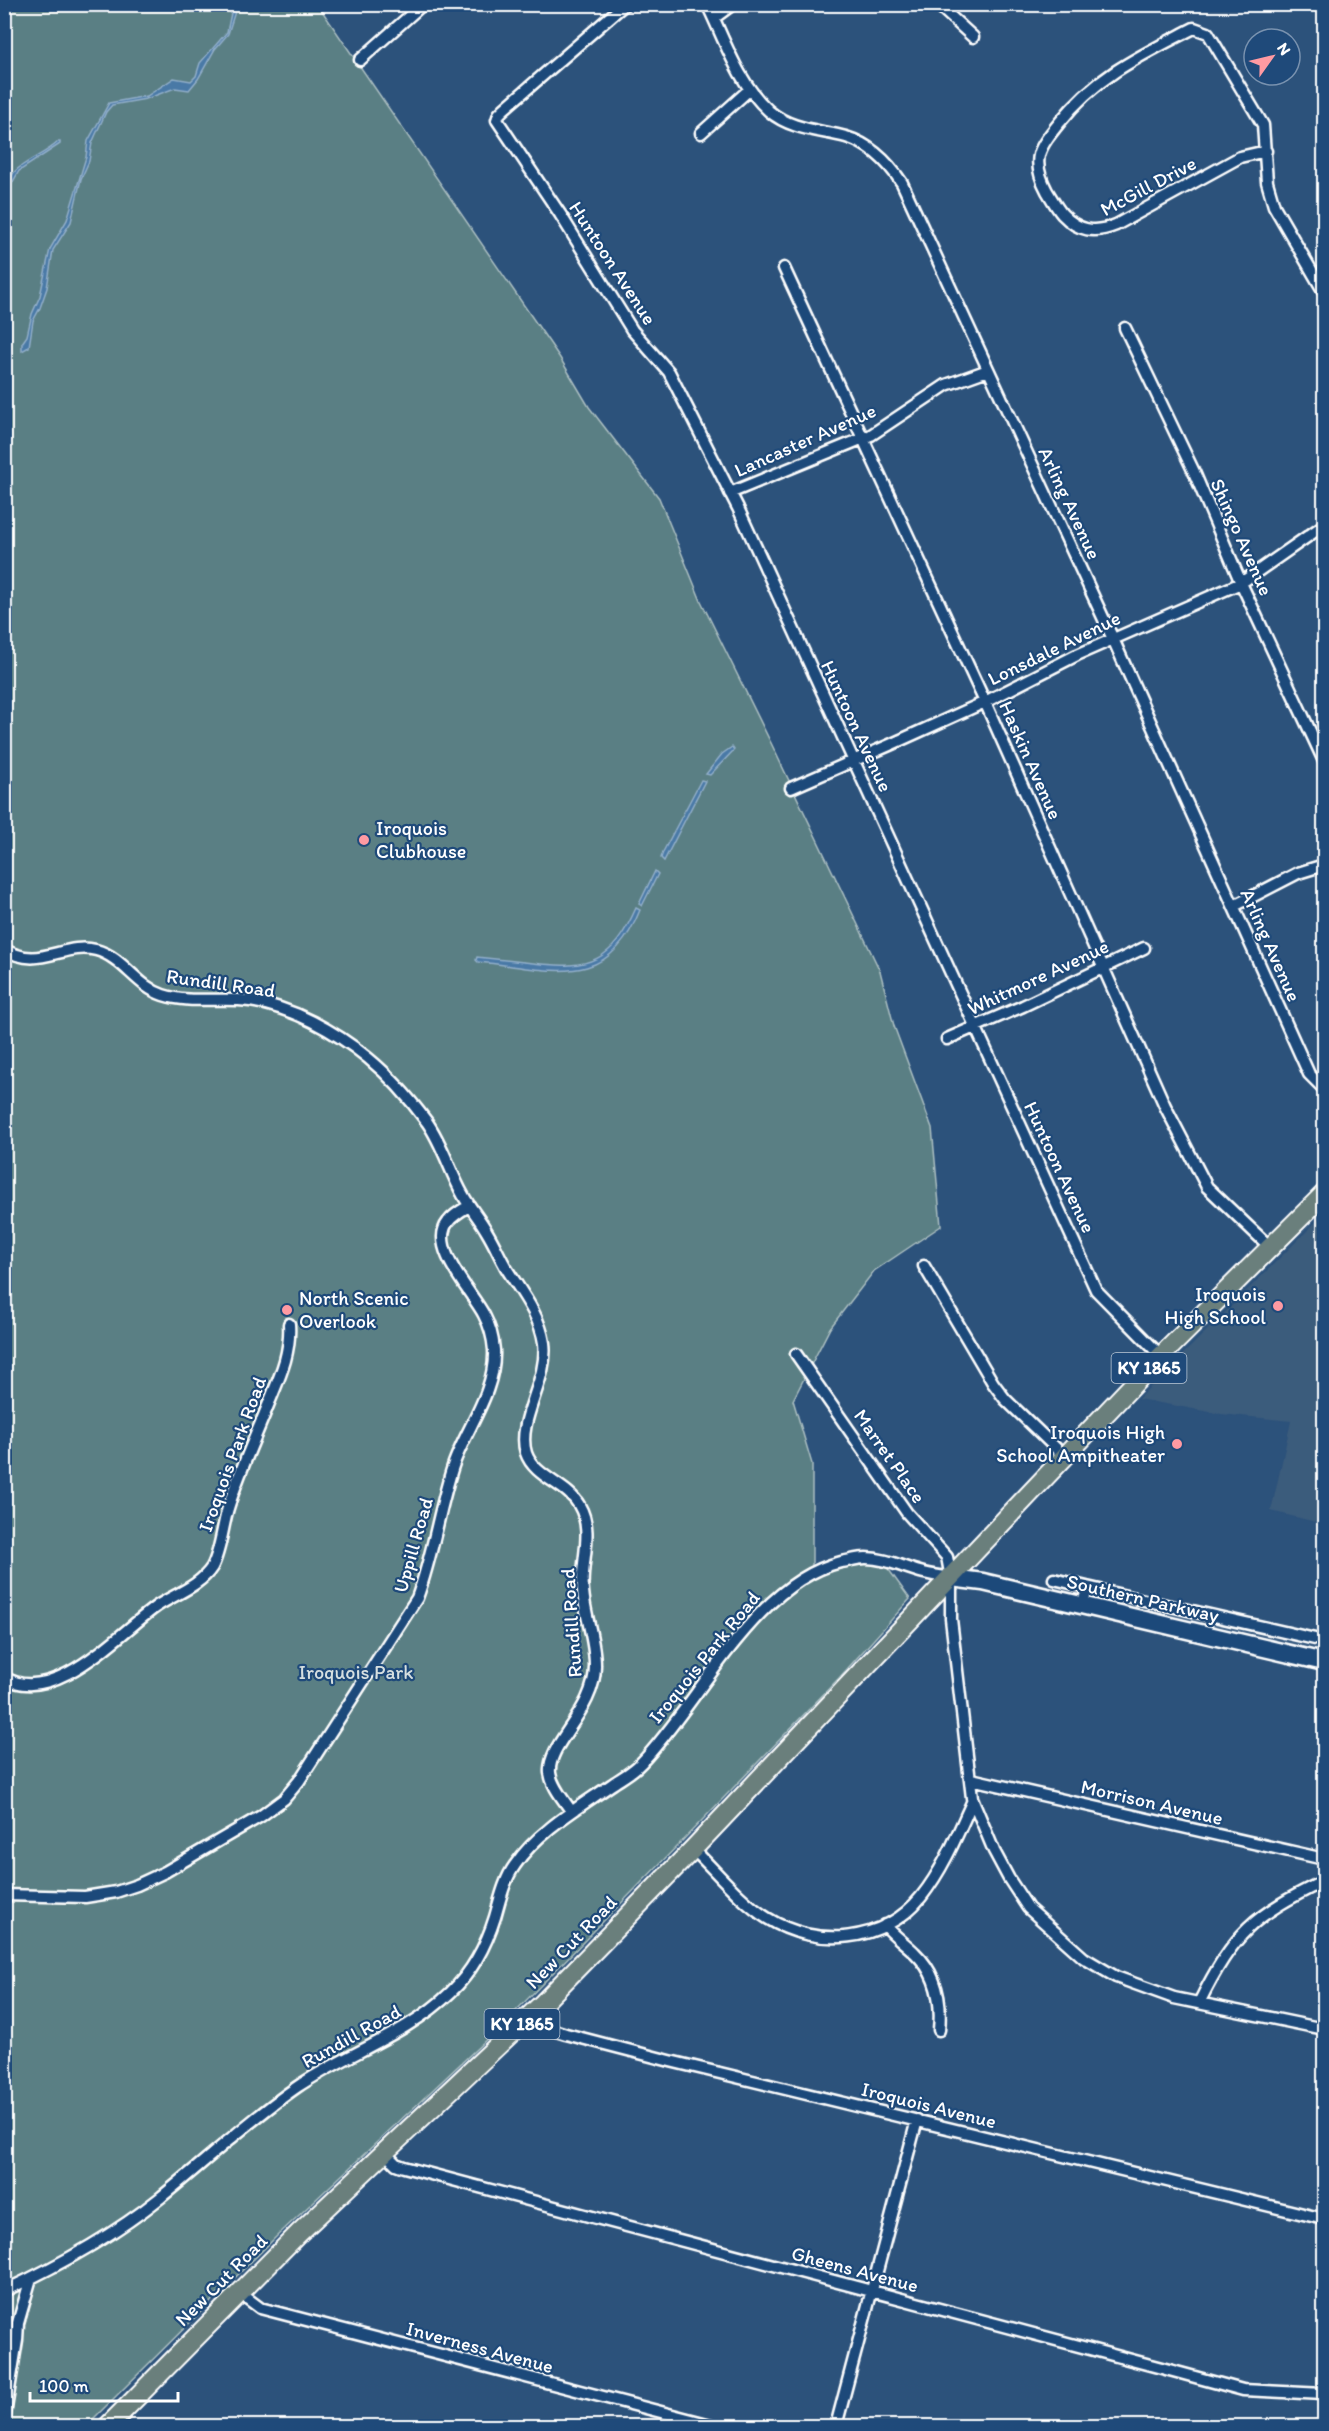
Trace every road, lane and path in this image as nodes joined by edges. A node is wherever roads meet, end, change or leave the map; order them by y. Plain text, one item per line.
1 (423, 4) edge
2 (625, 4) edge
3 (707, 4) edge
4 (733, 4) edge
5 (937, 4) edge
6 (714, 18) junction
7 (973, 37) dead end
8 (360, 60) dead end
9 (750, 89) junction
10 (700, 133) dead end
11 (1266, 151) junction
12 (784, 268) dead end
13 (1324, 292) edge
14 (1125, 328) dead end
15 (988, 370) junction
16 (864, 437) junction
17 (730, 493) junction
18 (1324, 525) edge
19 (1241, 583) junction
20 (1113, 639) junction
21 (985, 702) junction
22 (853, 761) junction
23 (1324, 761) edge
24 (790, 788) dead end
25 (1324, 865) edge
26 (1234, 906) junction
27 (1144, 948) dead end
28 (4, 949) edge
29 (1105, 967) junction
30 (975, 1026) junction
31 (948, 1039) dead end
32 (1324, 1089) edge
33 (1324, 1194) edge
34 (469, 1206) junction
35 (1271, 1248) junction
36 (924, 1266) dead end
37 (289, 1324) dead end
38 (796, 1354) dead end
39 (1161, 1356) junction
40 (1064, 1456) junction
41 (951, 1578) junction
42 (1054, 1579) dead end
43 (1087, 1587) junction
44 (1083, 1606) junction
45 (1324, 1641) edge
46 (1324, 1662) edge
47 (4, 1677) edge
48 (971, 1779) junction
49 (973, 1800) junction
50 (572, 1812) junction
51 (693, 1849) junction
52 (1324, 1859) edge
53 (1324, 1881) edge
54 (4, 1895) edge
55 (885, 1925) junction
56 (1199, 2003) junction
57 (525, 2021) junction
58 (1324, 2029) edge
59 (939, 2030) dead end
60 (917, 2120) junction
61 (384, 2152) junction
62 (1324, 2219) edge
63 (31, 2278) junction
64 (4, 2291) edge
65 (873, 2292) junction
66 (240, 2293) junction
67 (1324, 2394) edge
68 (4, 2421) edge
69 (108, 2427) edge
70 (715, 2427) edge
71 (836, 2427) edge

1 - 8 street
2 - 17 street, Huntoon Avenue
3 - 6 street, Arling Avenue
4 - 6 street
5 - 7 street
6 - 9 street, Arling Avenue
9 - 10 street
9 - 15 street, Arling Avenue
11 - 11 street, McGill Drive
11 - 13 street
12 - 16 street, Haskin Avenue
14 - 19 street, Shingo Avenue
15 - 16 street, Lancaster Avenue
15 - 20 street, Arling Avenue
16 - 17 street, Lancaster Avenue
16 - 21 street, Haskin Avenue
17 - 22 street, Huntoon Avenue
18 - 19 street, Lonsdale Avenue
19 - 20 street, Lonsdale Avenue
19 - 23 street, Shingo Avenue
20 - 21 street, Lonsdale Avenue
20 - 26 street, Arling Avenue
21 - 22 street, Lonsdale Avenue
21 - 29 street, Haskin Avenue
22 - 24 street, Lonsdale Avenue
22 - 30 street, Huntoon Avenue
25 - 26 street
26 - 32 street, Arling Avenue
27 - 29 street, Whitmore Avenue
28 - 34 street, Rundill Road
29 - 30 street, Whitmore Avenue
29 - 35 street, Haskin Avenue
30 - 31 street, Whitmore Avenue
30 - 39 street, Huntoon Avenue
33 - 35 main road, KY 1865
34 - 50 street, Rundill Road
34 - 54 street, Uppill Road
35 - 39 main road, KY 1865
36 - 40 street
37 - 47 street, Iroquois Park Road
38 - 41 street, Marret Place
39 - 40 main road, KY 1865
40 - 41 main road, KY 1865
41 - 44 main road, Southern Parkway
41 - 48 street, Marret Place
41 - 50 street, Iroquois Park Road
41 - 51 main road, New Cut Road / KY 1865
42 - 43 street
43 - 44 street
43 - 45 street
44 - 46 main road, Southern Parkway
48 - 49 street, Marret Place
48 - 52 street, Morrison Avenue
49 - 55 street
49 - 56 street, Marret Place
50 - 63 street, Rundill Road
51 - 55 street
51 - 57 main road, New Cut Road / KY 1865
53 - 56 street
55 - 59 street
56 - 58 street, Marret Place
57 - 60 street, Iroquois Avenue
57 - 61 main road, New Cut Road / KY 1865
60 - 62 street, Iroquois Avenue
60 - 65 street
61 - 65 street, Gheens Avenue
61 - 66 main road, New Cut Road / KY 1865
63 - 64 street, Rundill Road
63 - 68 street
65 - 67 street, Gheens Avenue
65 - 71 street
66 - 69 main road, New Cut Road / KY 1865
66 - 70 street, Inverness Avenue

